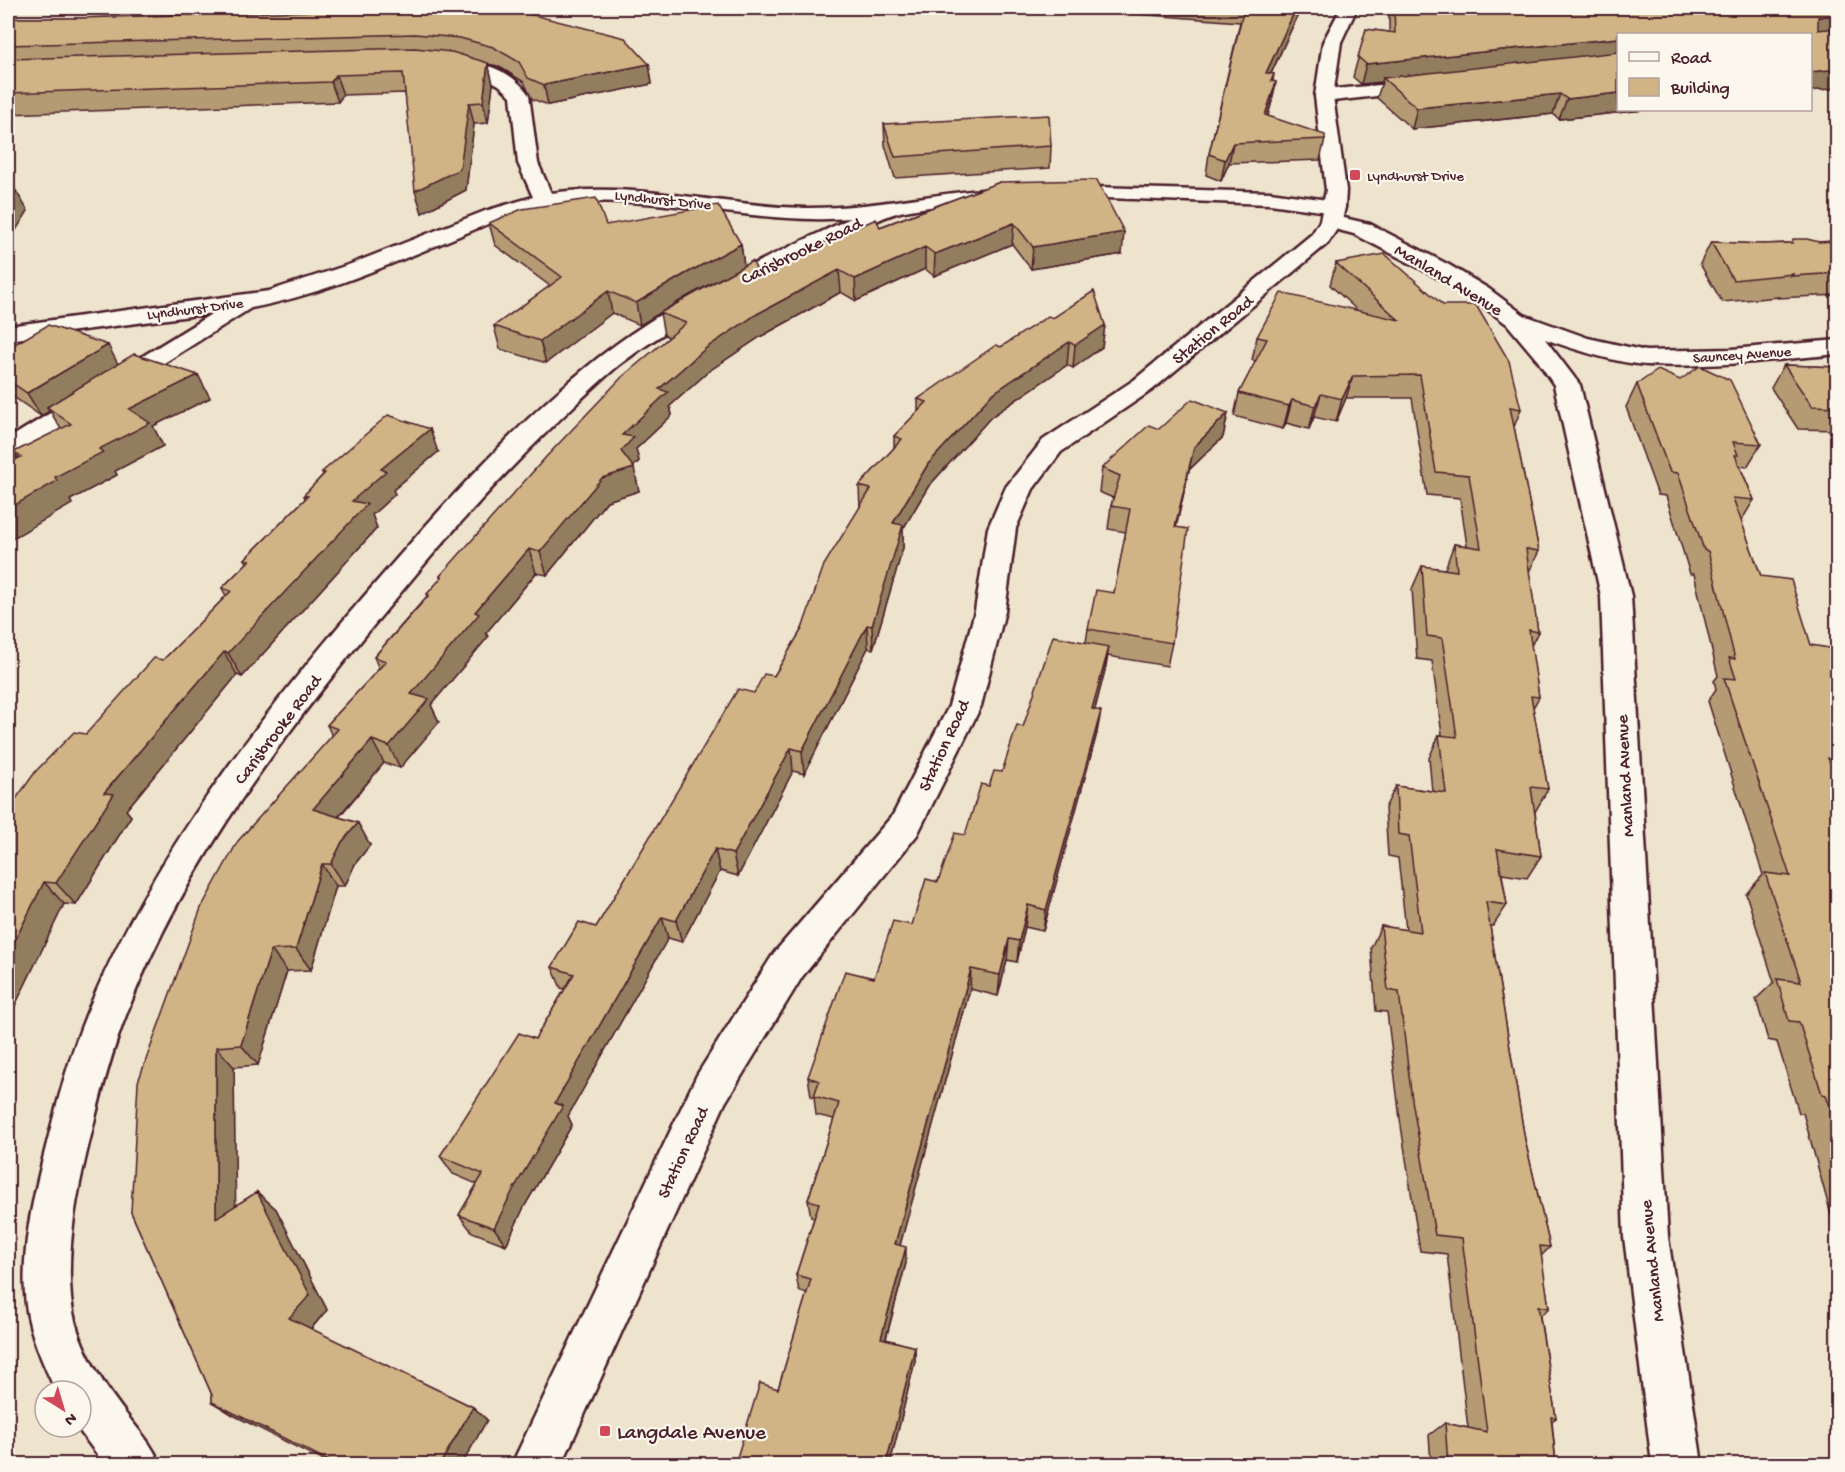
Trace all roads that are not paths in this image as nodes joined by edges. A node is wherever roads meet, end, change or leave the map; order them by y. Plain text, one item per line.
1 (1349, 8) edge
2 (431, 62) edge
3 (1440, 84) edge
4 (1324, 96) junction
5 (545, 200) junction
6 (887, 209) junction
7 (1333, 214) junction
8 (248, 302) junction
9 (1515, 319) junction
10 (8, 333) edge
11 (1838, 347) edge
12 (1646, 358) junction
13 (1586, 376) junction
14 (8, 450) edge
15 (135, 1464) edge
16 (537, 1464) edge
17 (1677, 1464) edge

1 - 4 street
2 - 5 street
3 - 4 street
4 - 7 street
5 - 6 street, Lyndhurst Drive
5 - 8 street, Lyndhurst Drive
6 - 7 street, Lyndhurst Drive
6 - 15 street, Carisbrooke Road
7 - 9 street, Manland Avenue
7 - 16 street, Station Road
8 - 10 street, Lyndhurst Drive
8 - 14 street
9 - 12 street, Sauncey Avenue
9 - 13 street, Manland Avenue
11 - 12 street, Sauncey Avenue
12 - 13 street, Sauncey Avenue
13 - 17 street, Manland Avenue

